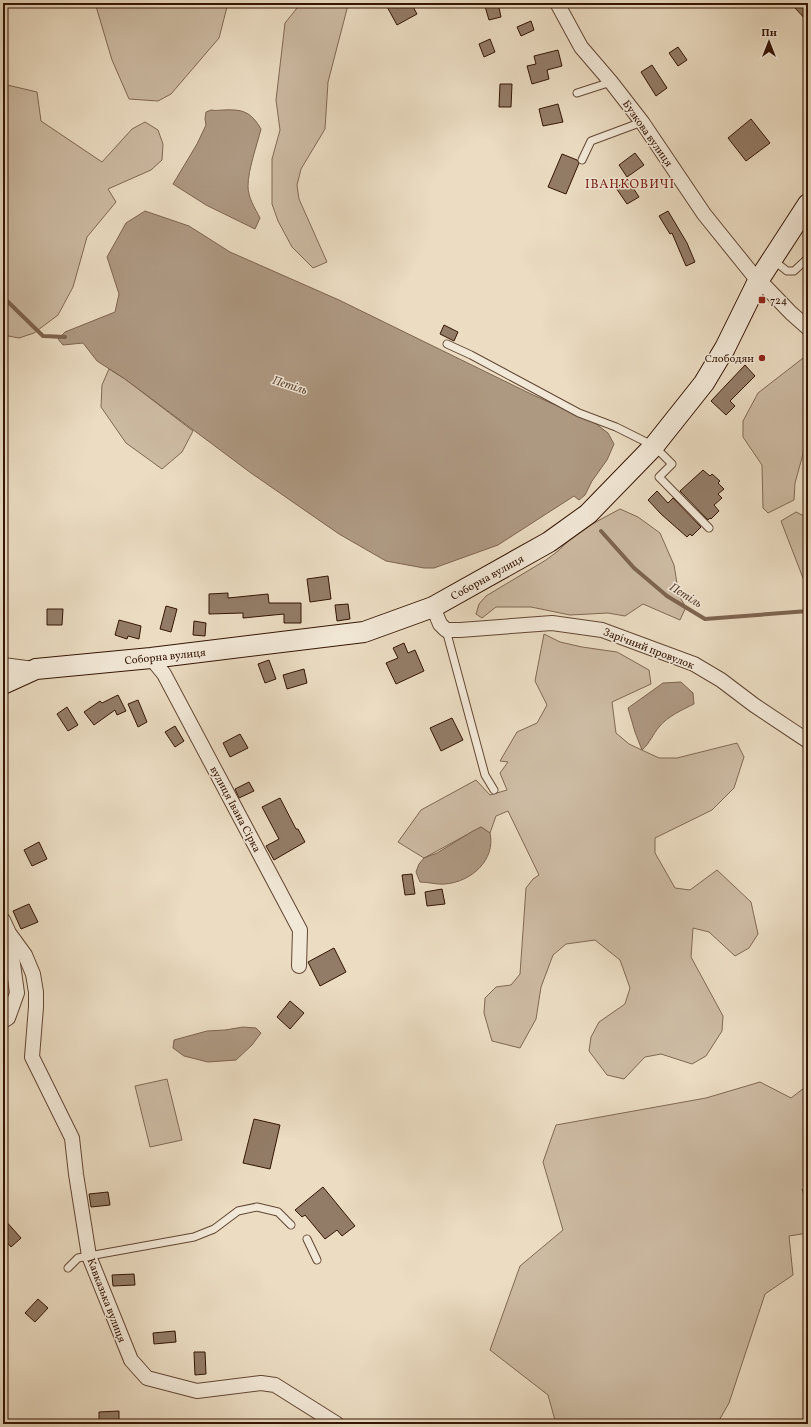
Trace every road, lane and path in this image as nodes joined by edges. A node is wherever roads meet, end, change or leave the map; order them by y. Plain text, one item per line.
1 (556, 3) edge
2 (612, 82) junction
3 (577, 93) dead end
4 (642, 122) junction
5 (582, 160) dead end
6 (808, 204) edge
7 (808, 258) edge
8 (771, 259) junction
9 (758, 281) junction
10 (808, 328) edge
11 (447, 344) dead end
12 (654, 446) junction
13 (709, 528) dead end
14 (433, 607) junction
15 (446, 630) junction
16 (151, 658) junction
17 (3, 665) edge
18 (36, 669) junction
19 (3, 684) edge
20 (808, 740) edge
21 (494, 790) dead end
22 (3, 920) edge
23 (9, 933) junction
24 (299, 966) dead end
25 (3, 1021) edge
26 (291, 1225) dead end
27 (307, 1239) dead end
28 (89, 1256) junction
29 (317, 1260) dead end
30 (68, 1268) dead end
31 (337, 1424) edge

1 - 2 street, Бузкова вулиця
2 - 3 lane
2 - 4 street, Бузкова вулиця
4 - 5 lane
4 - 9 street, Бузкова вулиця
6 - 8 street, Соборна вулиця
7 - 8 lane
8 - 9 street, Соборна вулиця
9 - 10 street, Бузкова вулиця
9 - 12 street, Соборна вулиця
11 - 12 lane
12 - 13 lane
12 - 14 street, Соборна вулиця
14 - 15 street
14 - 16 street, Соборна вулиця
15 - 20 street, Зарічний провулок
15 - 21 lane
16 - 18 street, Соборна вулиця
16 - 24 street, вулиця Івана Сірка
17 - 18 street
18 - 19 street, Соборна вулиця
22 - 23 street
23 - 25 street
23 - 28 street, Кавказька вулиця
26 - 28 lane
27 - 29 lane
28 - 30 lane
28 - 31 street, Кавказька вулиця

